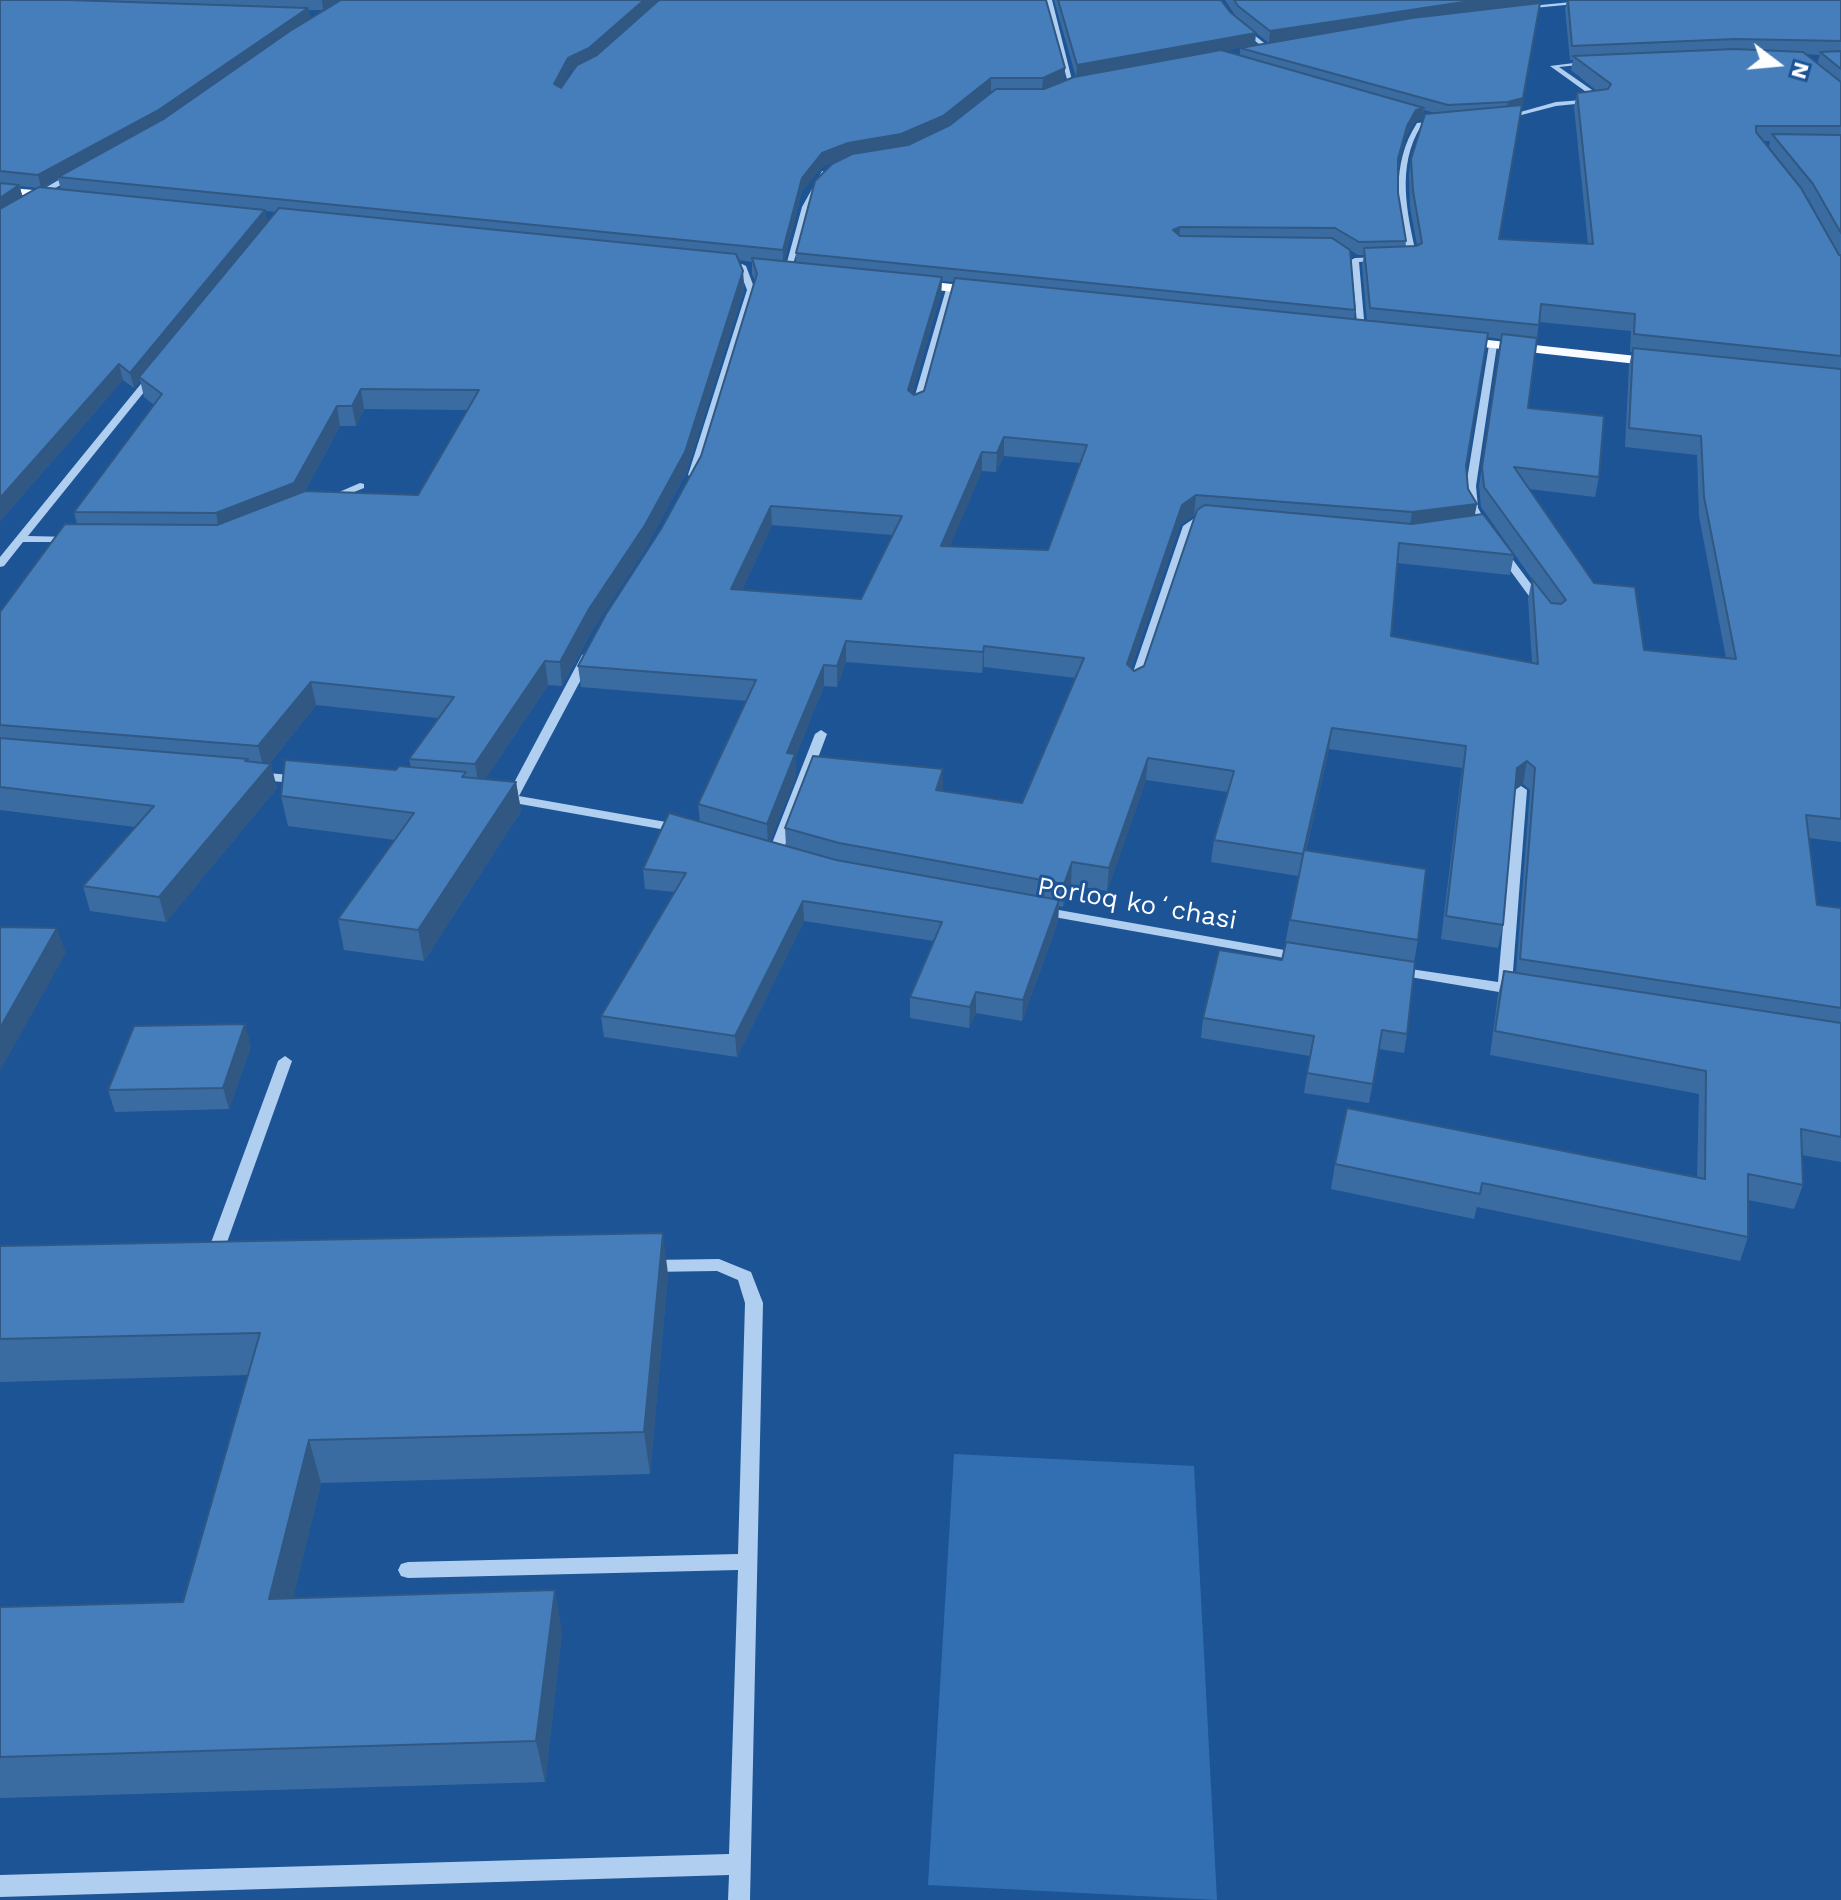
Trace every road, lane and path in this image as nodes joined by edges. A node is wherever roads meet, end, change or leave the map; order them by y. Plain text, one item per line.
1 (1218, 0) edge
2 (1615, 0) edge
3 (1050, 1) edge
4 (1036, 2) edge
5 (1507, 10) edge
6 (1277, 45) edge
7 (1266, 47) junction
8 (1252, 51) edge
9 (1605, 62) edge
10 (1085, 81) edge
11 (1416, 113) edge
12 (1492, 118) edge
13 (838, 166) edge
14 (78, 172) edge
15 (0, 190) edge
16 (38, 194) junction
17 (69, 197) edge
18 (25, 203) edge
19 (1344, 253) edge
20 (1398, 258) edge
21 (1384, 259) edge
22 (1355, 260) junction
23 (726, 264) edge
24 (742, 266) junction
25 (757, 268) edge
26 (772, 269) edge
27 (787, 271) junction
28 (802, 272) edge
29 (906, 283) edge
30 (950, 288) junction
31 (998, 293) edge
32 (1345, 329) edge
33 (1361, 331) junction
34 (1375, 333) edge
35 (1449, 340) edge
36 (1493, 345) junction
37 (1667, 363) edge
38 (160, 366) edge
39 (916, 409) edge
40 (360, 486) dead end
41 (687, 487) edge
42 (321, 502) edge
43 (1219, 518) edge
44 (1484, 528) junction
45 (1469, 530) edge
46 (20, 539) junction
47 (81, 540) edge
48 (0, 564) edge
49 (1553, 620) edge
50 (592, 646) edge
51 (1134, 686) edge
52 (821, 734) dead end
53 (233, 774) edge
54 (326, 782) edge
55 (1521, 790) edge
56 (481, 795) edge
57 (512, 798) junction
58 (704, 835) edge
59 (773, 856) edge
60 (1020, 907) edge
61 (1310, 958) edge
62 (1385, 970) edge
63 (1505, 988) junction
64 (1535, 993) edge
65 (285, 1061) dead end
66 (623, 1266) edge
67 (209, 1270) edge
68 (748, 1562) junction
69 (408, 1570) dead end
70 (740, 1864) junction
71 (0, 1886) edge
72 (739, 1900) edge

1 - 7 street
2 - 5 street
3 - 4 street
3 - 10 street
6 - 7 street
7 - 8 street
9 - 12 street
11 - 20 street
13 - 27 street
14 - 16 street
15 - 16 main road
16 - 17 main road
16 - 18 street
19 - 22 street
21 - 22 street
22 - 33 street
23 - 24 main road
24 - 25 main road
24 - 41 street
26 - 27 main road
27 - 28 main road
29 - 30 main road
30 - 31 main road
30 - 39 street
32 - 33 main road
33 - 34 main road
35 - 36 main road
36 - 37 main road
36 - 44 street
38 - 46 street
40 - 42 street
43 - 51 street
44 - 45 street
44 - 49 street
46 - 47 street
46 - 48 street
50 - 57 street
52 - 59 street
53 - 54 street
55 - 63 street
56 - 57 street
57 - 58 street
60 - 61 street, Porloq koʻchasi
62 - 63 street
63 - 64 street
65 - 67 street
66 - 68 street
68 - 69 street
68 - 70 street
70 - 71 street
70 - 72 street

